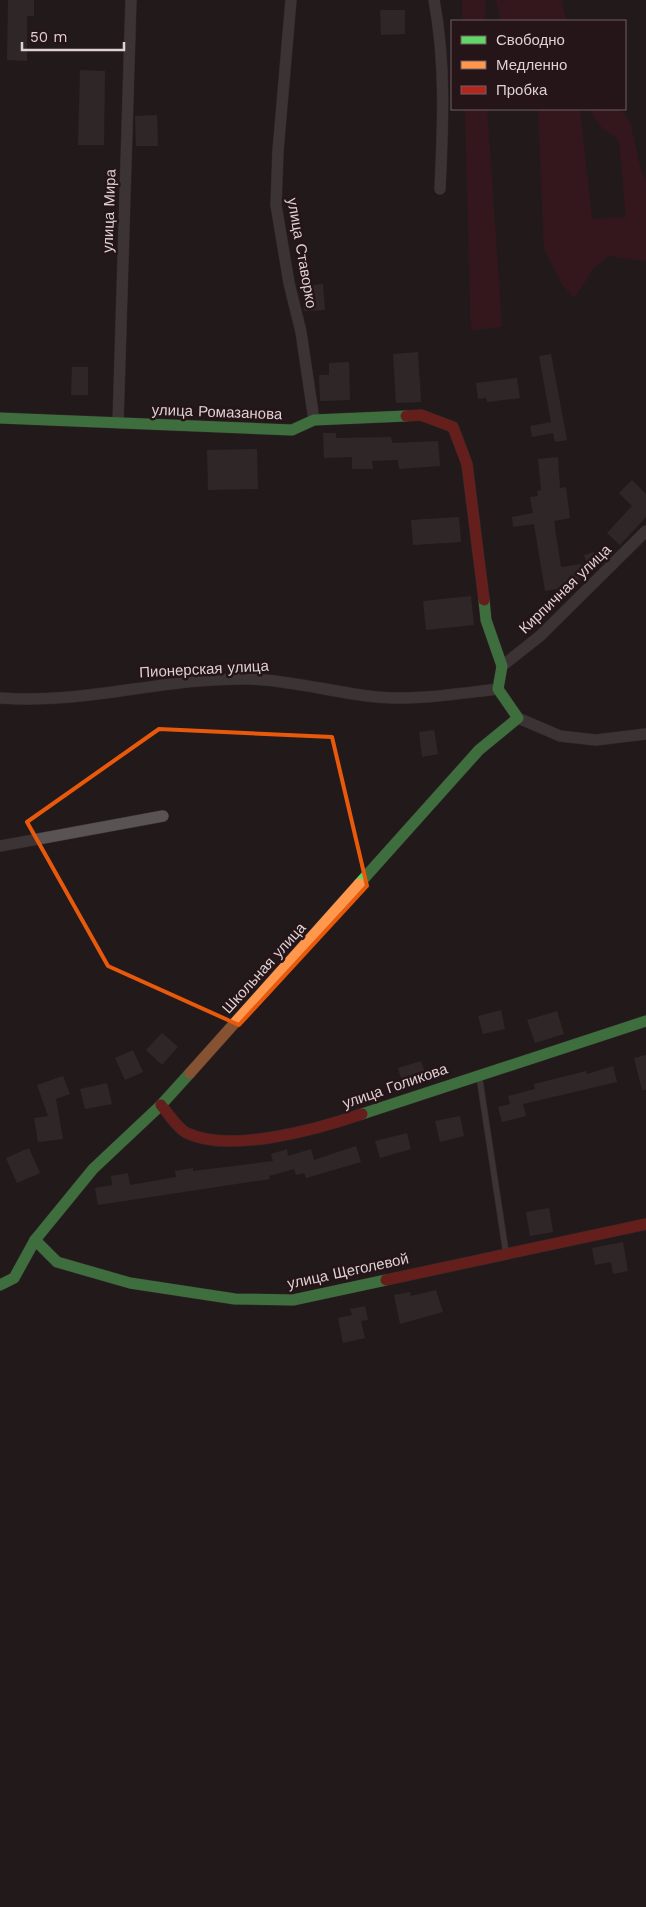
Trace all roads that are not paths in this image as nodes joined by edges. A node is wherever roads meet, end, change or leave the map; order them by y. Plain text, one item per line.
1 (131, 0) edge
2 (291, 0) edge
3 (434, 0) edge
4 (440, 189) dead end
5 (0, 418) edge
6 (314, 420) junction
7 (118, 423) junction
8 (646, 531) edge
9 (502, 666) junction
10 (498, 689) junction
11 (0, 698) edge
12 (518, 718) junction
13 (646, 734) edge
14 (163, 816) dead end
15 (0, 846) edge
16 (646, 1022) edge
17 (478, 1074) junction
18 (161, 1105) junction
19 (646, 1224) edge
20 (35, 1240) junction
21 (506, 1253) junction
22 (0, 1285) edge

1 - 7 street, улица Мира
2 - 6 street, улица Ставорко
3 - 4 street
5 - 7 street, улица Ромазанова
6 - 7 street, улица Ромазанова
6 - 9 street, улица Ромазанова
8 - 9 street, Кирпичная улица
9 - 10 street
10 - 11 street, Пионерская улица
10 - 12 street
12 - 13 street
12 - 18 street, Школьная улица
14 - 15 street
16 - 17 street, улица Голикова
17 - 18 street, улица Голикова
17 - 21 lane
18 - 20 street, Школьная улица
19 - 21 street, улица Щеголевой
20 - 21 street, улица Щеголевой
20 - 22 street, Школьная улица

